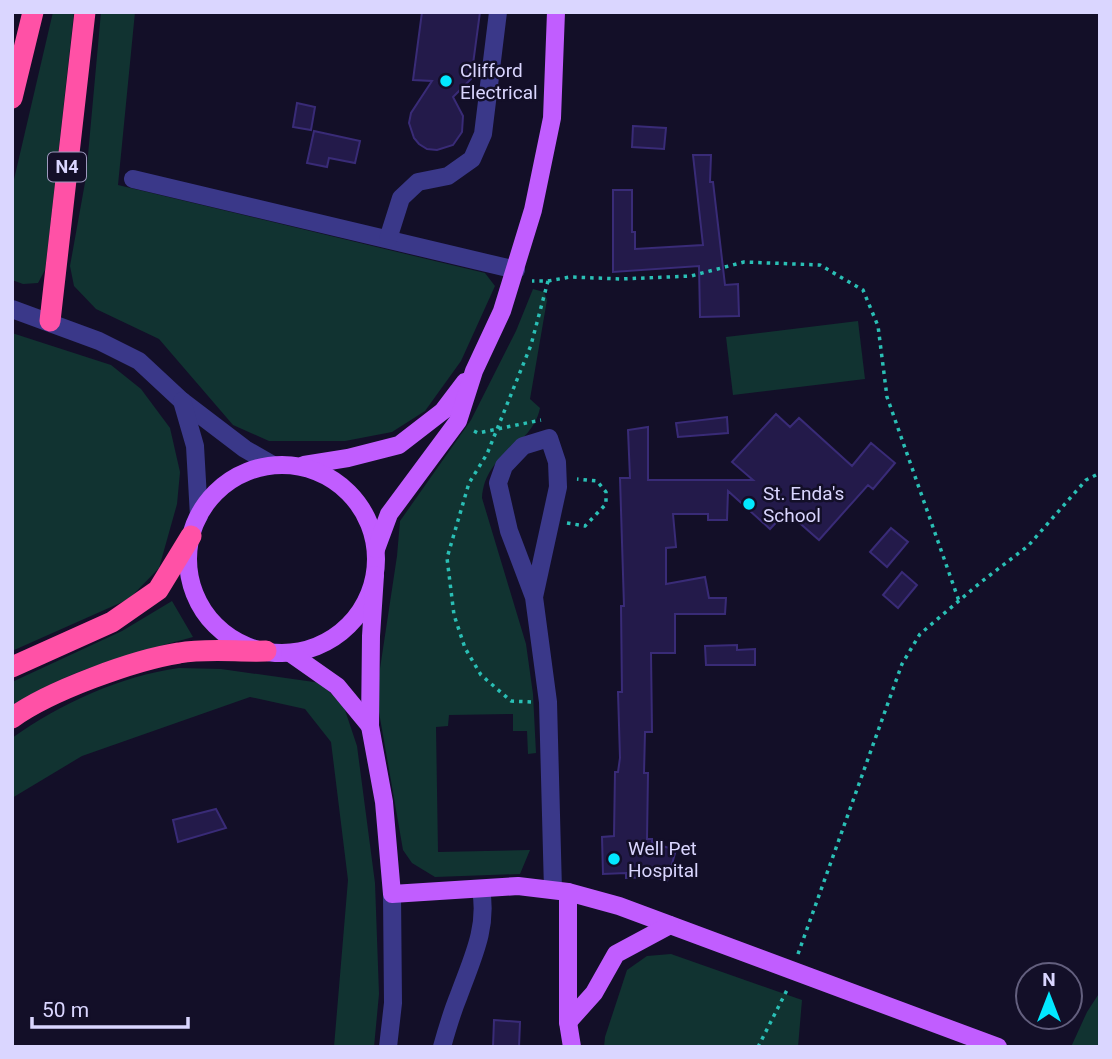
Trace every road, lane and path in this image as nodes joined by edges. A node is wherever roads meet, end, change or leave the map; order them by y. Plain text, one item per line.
1 (33, 12) edge
2 (85, 12) edge
3 (498, 12) edge
4 (556, 12) edge
5 (12, 99) edge
6 (133, 179) dead end
7 (388, 239) junction
8 (516, 270) junction
9 (548, 281) dead end
10 (21, 312) edge
11 (50, 321) junction
12 (474, 371) junction
13 (182, 401) junction
14 (273, 465) junction
15 (297, 466) junction
16 (1100, 473) edge
17 (558, 478) junction
18 (199, 516) junction
19 (550, 521) junction
20 (191, 536) junction
21 (376, 550) junction
22 (375, 575) junction
23 (534, 597) junction
24 (959, 601) junction
25 (266, 652) junction
26 (290, 653) junction
27 (12, 667) edge
28 (12, 718) edge
29 (370, 726) junction
30 (481, 890) junction
31 (561, 891) junction
32 (392, 894) junction
33 (670, 925) junction
34 (792, 971) junction
35 (568, 1022) junction
36 (388, 1047) edge
37 (442, 1047) edge
38 (572, 1047) edge
39 (758, 1047) edge
40 (998, 1047) edge

1 - 5 highway
2 - 11 highway, N4
3 - 7 street
4 - 8 main road
6 - 7 street
7 - 8 street
8 - 12 main road
9 - 24 path
10 - 11 street
11 - 13 street
12 - 15 main road
12 - 21 main road
13 - 14 street
13 - 18 street
14 - 15 main road
14 - 18 main road
15 - 21 main road
16 - 24 path
17 - 19 street
17 - 19 path
17 - 23 street
18 - 20 main road
19 - 23 street
20 - 25 main road
20 - 27 highway
21 - 22 main road
22 - 26 main road
22 - 29 main road
23 - 31 street
24 - 34 path
25 - 26 main road
25 - 28 highway
26 - 29 main road
29 - 32 main road
30 - 31 main road
30 - 32 main road
30 - 37 street
31 - 33 main road
31 - 35 main road
32 - 36 street
33 - 34 main road
33 - 35 main road
34 - 39 path
34 - 40 main road
35 - 38 main road

